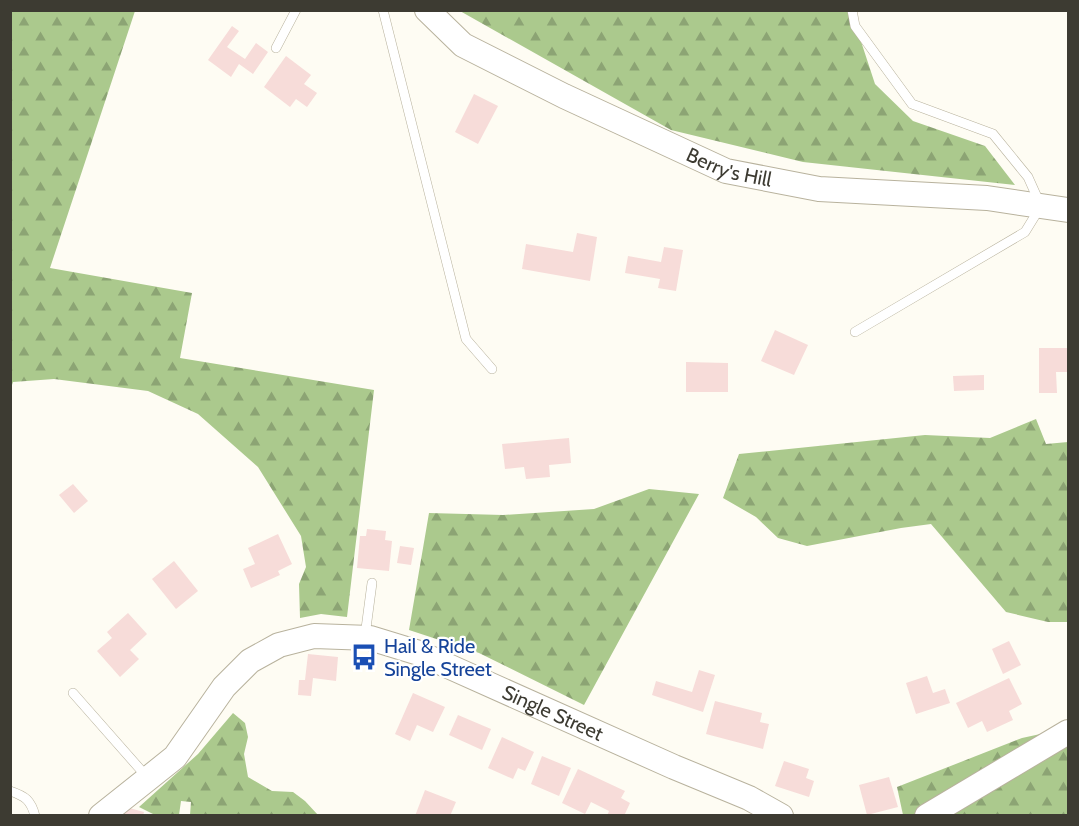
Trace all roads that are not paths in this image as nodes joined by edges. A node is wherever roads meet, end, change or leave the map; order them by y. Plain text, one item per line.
1 (296, 10) edge
2 (383, 10) edge
3 (427, 10) edge
4 (852, 10) edge
5 (276, 48) dead end
6 (1041, 206) junction
7 (1068, 210) edge
8 (855, 332) dead end
9 (492, 369) dead end
10 (372, 583) dead end
11 (365, 638) junction
12 (73, 693) dead end
13 (1068, 732) edge
14 (148, 778) junction
15 (10, 790) edge
16 (35, 816) edge
17 (101, 816) edge
18 (781, 816) edge
19 (927, 816) edge

1 - 5 lane
2 - 9 lane
3 - 6 street, Berry's Hill
4 - 6 lane
6 - 7 street, Berry's Hill
6 - 8 lane
10 - 11 lane
11 - 14 street, Single Street
11 - 18 street, Single Street
12 - 14 lane
13 - 19 street
14 - 17 street, Single Street
15 - 16 lane

